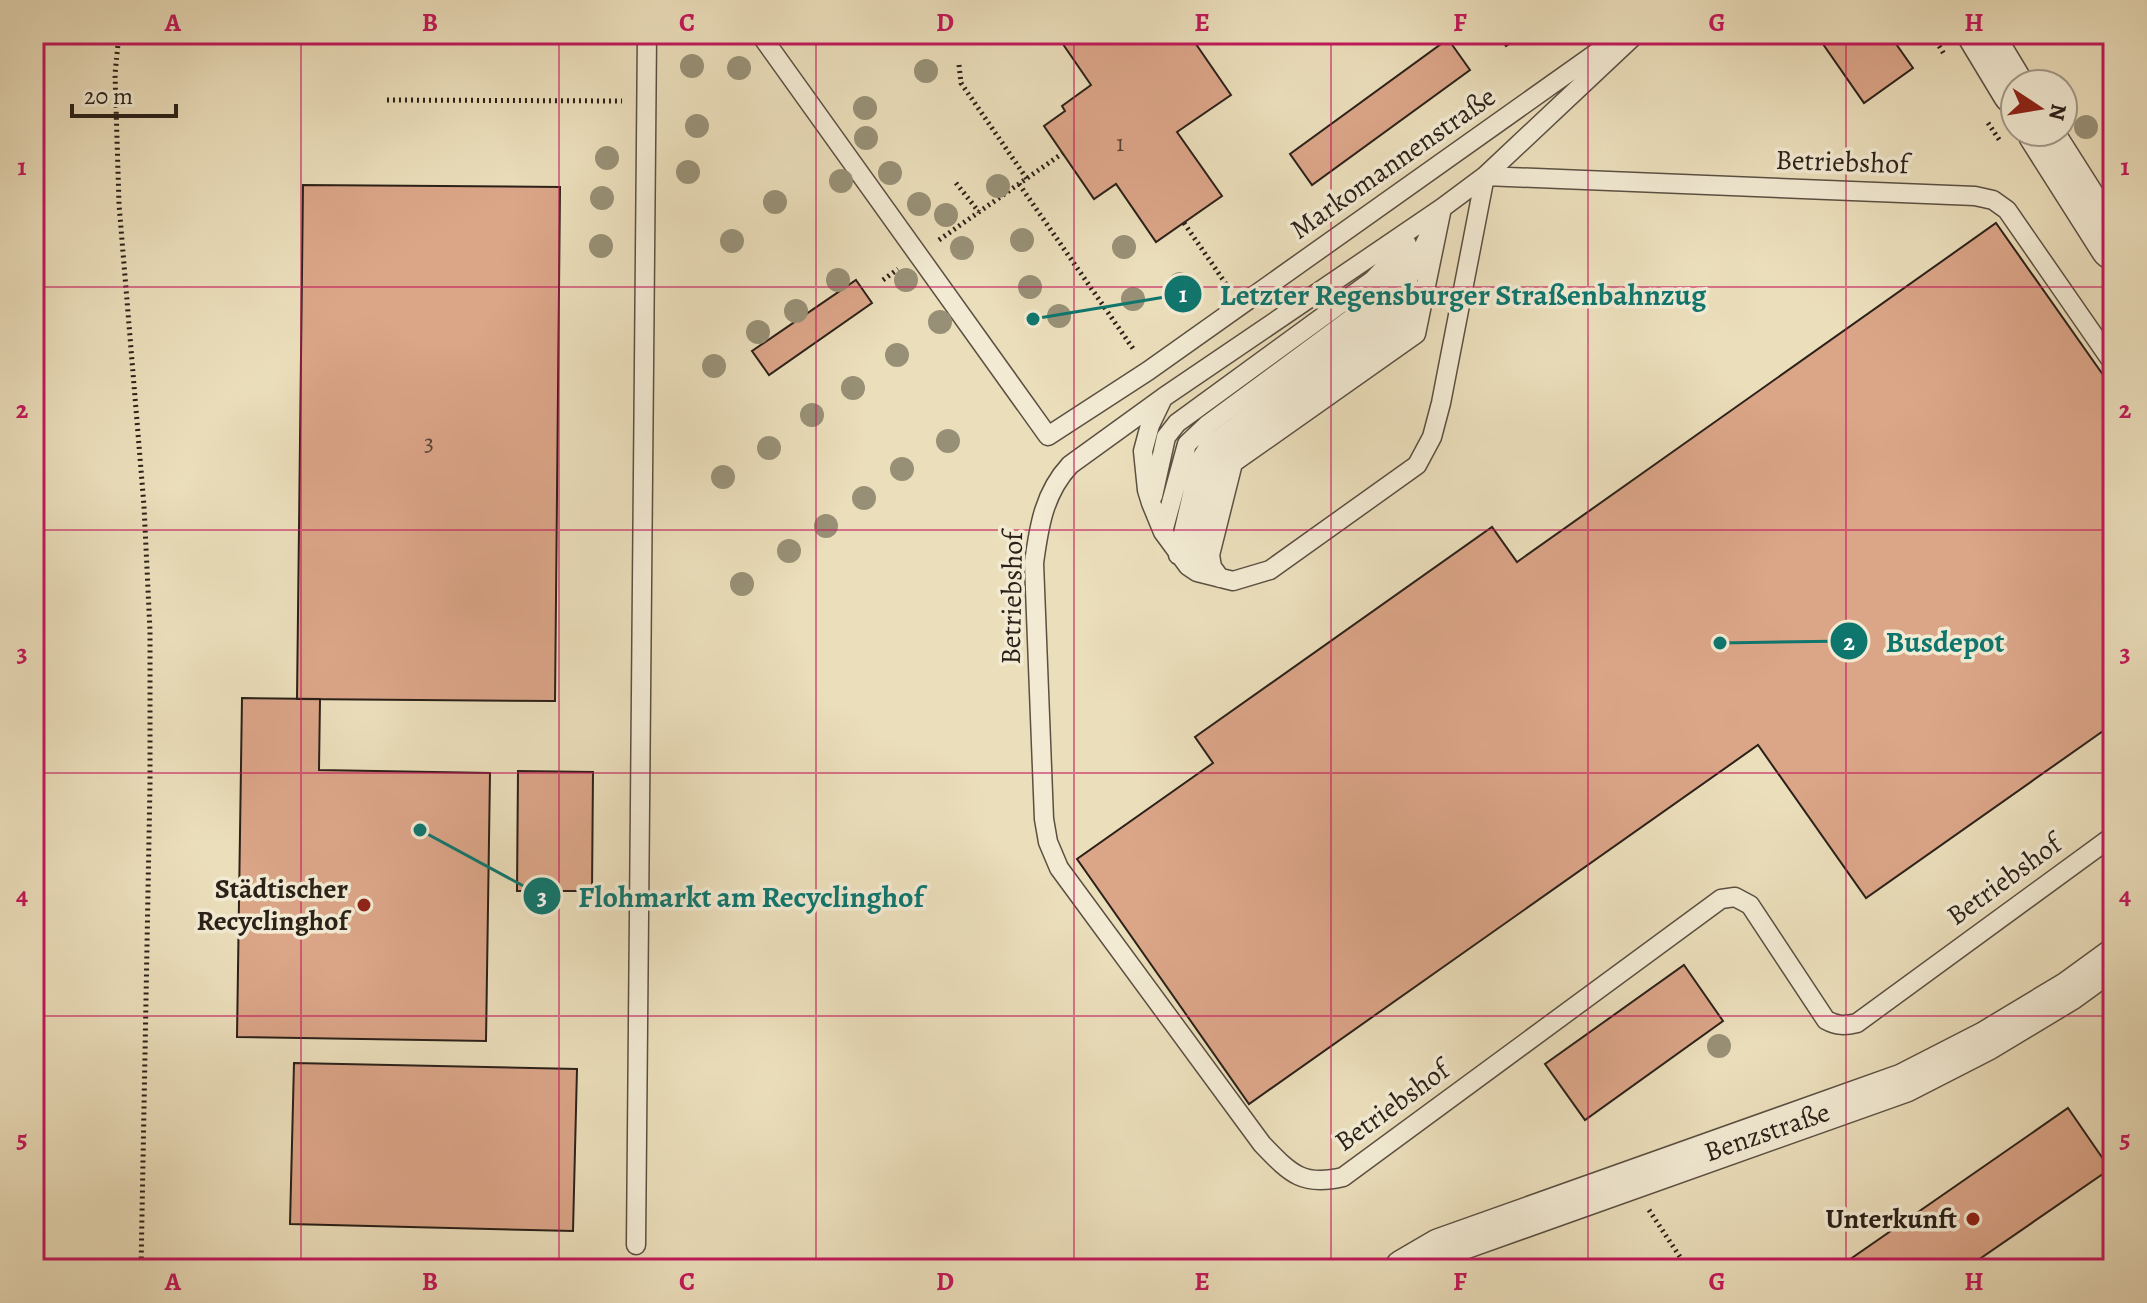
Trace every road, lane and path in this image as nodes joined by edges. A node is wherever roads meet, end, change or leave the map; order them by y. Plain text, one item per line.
1 (119, 34) edge
2 (647, 34) edge
3 (760, 34) edge
4 (1623, 34) edge
5 (1636, 34) edge
6 (1980, 34) edge
7 (959, 65) dead end
8 (2001, 68) edge
9 (387, 100) dead end
10 (647, 101) junction
11 (2050, 148) edge
12 (1063, 153) dead end
13 (1485, 176) junction
14 (1027, 179) junction
15 (956, 183) dead end
16 (1019, 184) junction
17 (1442, 208) junction
18 (979, 212) junction
19 (1184, 223) dead end
20 (2113, 247) edge
21 (918, 254) junction
22 (883, 280) dead end
23 (1240, 305) junction
24 (2113, 363) edge
25 (1148, 371) junction
26 (1164, 397) junction
27 (1151, 503) junction
28 (1163, 532) junction
29 (1178, 555) junction
30 (1197, 572) junction
31 (1220, 578) junction
32 (2113, 836) edge
33 (2113, 959) edge
34 (1630, 1180) junction
35 (636, 1245) dead end
36 (141, 1269) edge
37 (1404, 1269) edge
38 (1688, 1269) edge

1 - 36 path
2 - 10 lane
3 - 21 lane, Markomannenstraße
4 - 23 lane, Markomannenstraße
5 - 13 lane, Betriebshof
6 - 8 street
7 - 14 path
9 - 10 path
10 - 35 lane
11 - 20 street
12 - 14 path
13 - 17 lane, Betriebshof
13 - 24 lane, Betriebshof
13 - 31 lane
14 - 16 path
15 - 18 path
16 - 18 path
16 - 25 path
17 - 26 lane, Betriebshof
17 - 27 lane, Betriebshof
17 - 28 lane, Betriebshof
17 - 29 lane, Betriebshof
17 - 30 lane
17 - 31 lane
18 - 21 path
19 - 23 path
21 - 22 path
21 - 25 lane, Markomannenstraße
23 - 25 lane, Markomannenstraße
26 - 27 lane
26 - 32 lane, Betriebshof
27 - 28 lane
28 - 29 lane
29 - 30 lane
30 - 31 lane
33 - 34 street, Benzstraße
34 - 37 street, Benzstraße
34 - 38 path

